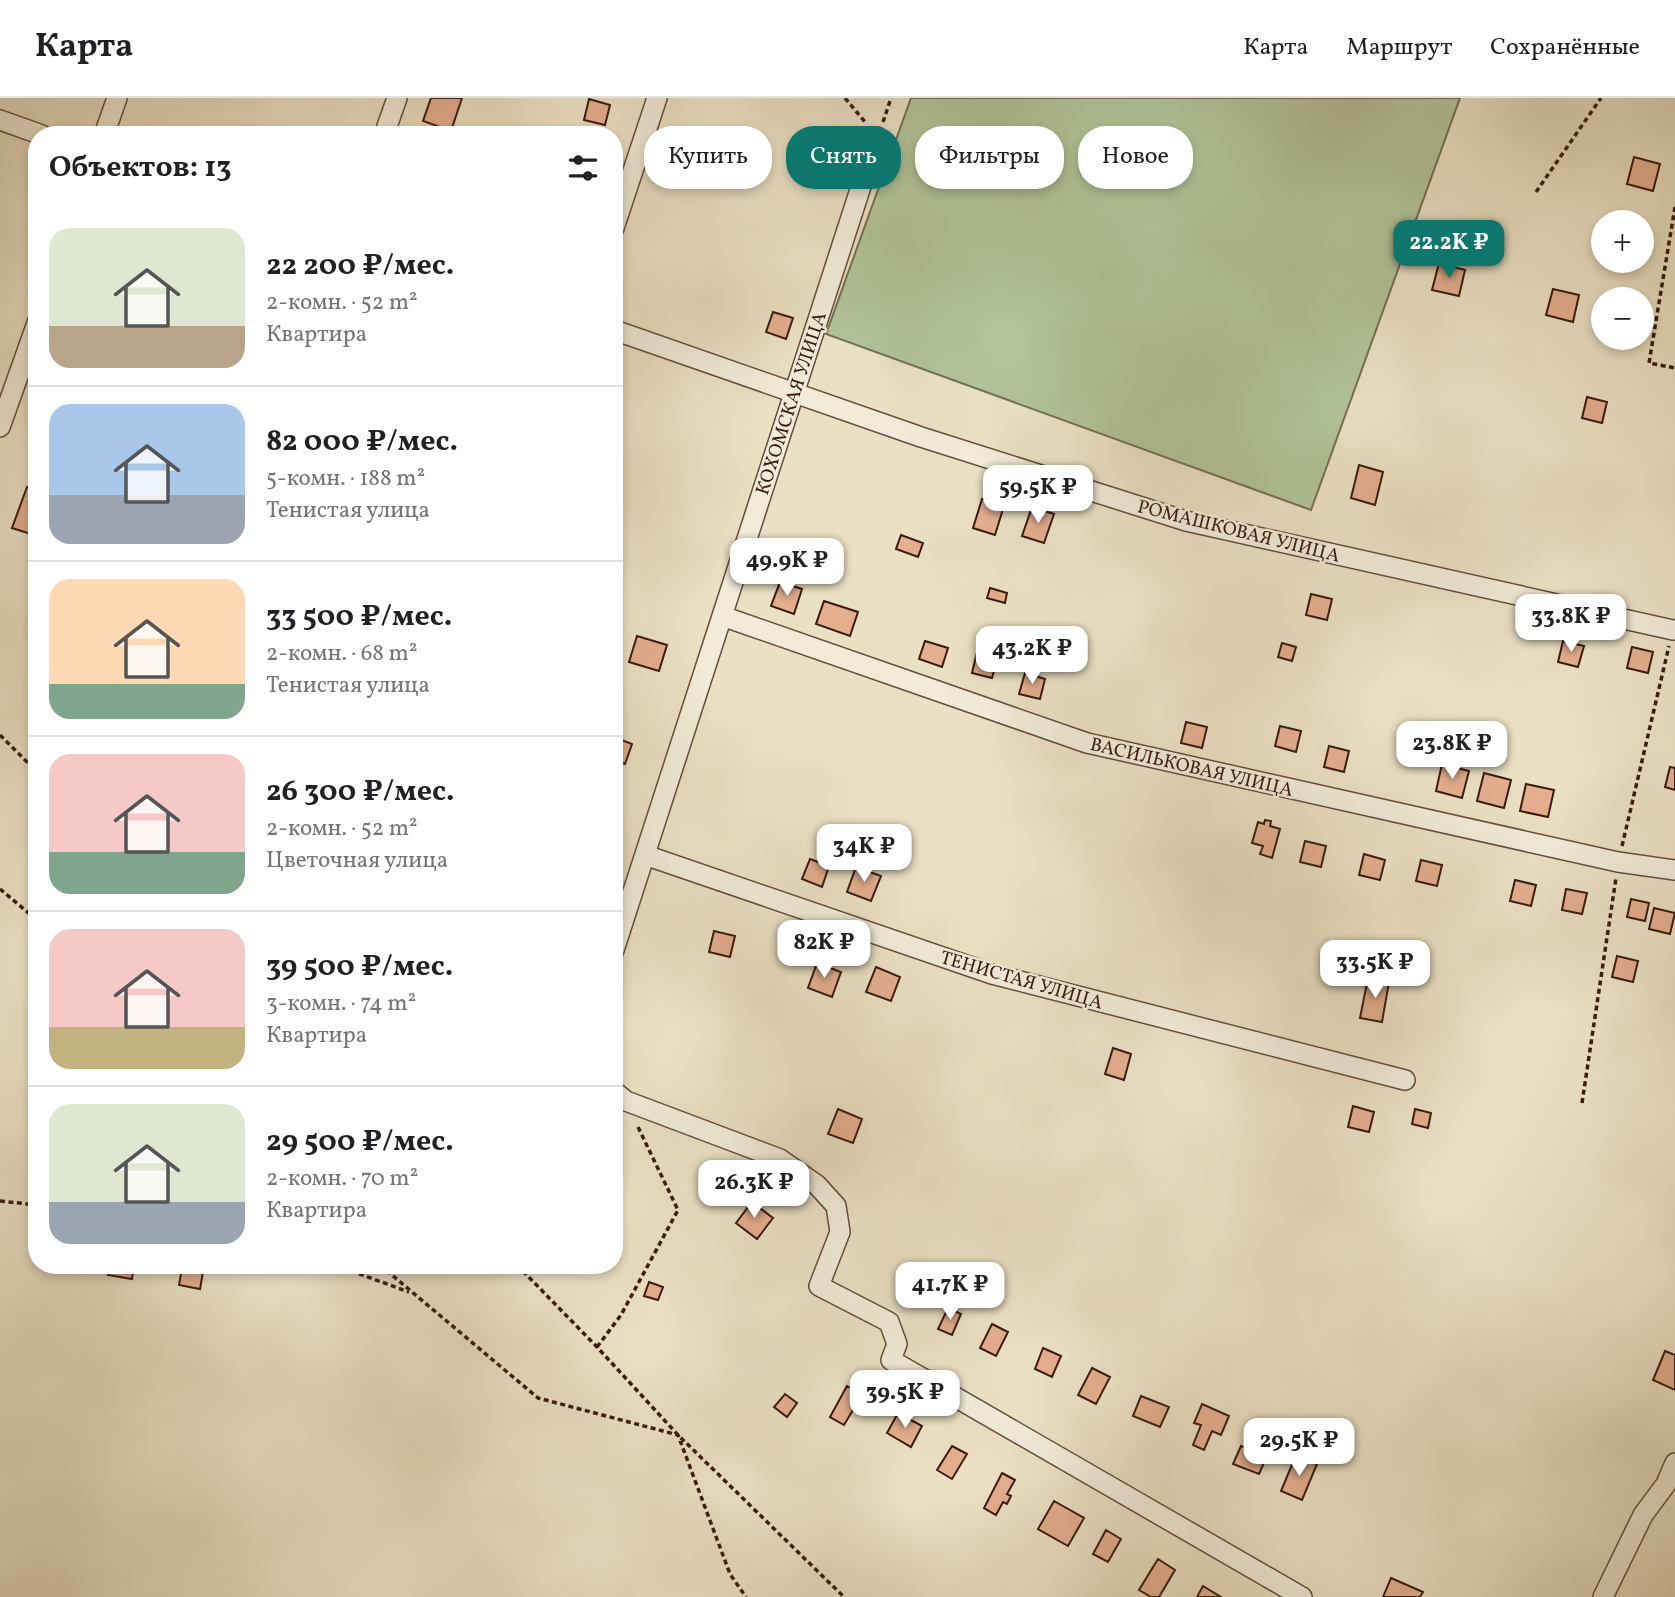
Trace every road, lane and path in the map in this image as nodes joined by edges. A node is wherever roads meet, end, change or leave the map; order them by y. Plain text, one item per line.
1 (117, 98) edge
2 (397, 98) edge
3 (657, 98) edge
4 (845, 98) edge
5 (891, 98) edge
6 (1601, 98) edge
7 (0, 120) edge
8 (107, 126) edge
9 (387, 126) edge
10 (868, 126) edge
11 (881, 126) edge
12 (28, 130) edge
13 (860, 189) edge
14 (1536, 192) dead end
15 (623, 201) edge
16 (1675, 207) edge
17 (623, 333) edge
18 (28, 348) edge
19 (1675, 368) edge
20 (794, 391) junction
21 (0, 427) edge
22 (722, 616) junction
23 (1673, 630) dead end
24 (0, 735) edge
25 (28, 763) edge
26 (645, 855) junction
27 (1675, 870) edge
28 (0, 889) edge
29 (28, 912) edge
30 (623, 922) edge
31 (1405, 1080) dead end
32 (623, 1097) edge
33 (623, 1102) edge
34 (0, 1201) edge
35 (28, 1204) edge
36 (360, 1274) edge
37 (391, 1274) edge
38 (526, 1274) edge
39 (414, 1294) junction
40 (597, 1347) junction
41 (678, 1435) junction
42 (1675, 1463) edge
43 (746, 1597) edge
44 (844, 1597) edge
45 (1302, 1597) edge
46 (1603, 1597) edge

1 - 8 street
2 - 9 street
3 - 15 street
4 - 10 path
5 - 11 path
6 - 14 path
7 - 12 street
13 - 20 street, КОХОМСКАЯ УЛИЦА
16 - 19 path
17 - 20 street, РОМАШКОВАЯ УЛИЦА
18 - 21 street
20 - 22 street, КОХОМСКАЯ УЛИЦА
20 - 23 street, РОМАШКОВАЯ УЛИЦА
22 - 26 street, КОХОМСКАЯ УЛИЦА
22 - 27 street, ВАСИЛЬКОВАЯ УЛИЦА
24 - 25 path
26 - 30 street, КОХОМСКАЯ УЛИЦА
26 - 31 street, ТЕНИСТАЯ УЛИЦА
28 - 29 path
32 - 45 street
33 - 40 path
34 - 35 path
36 - 39 path
37 - 39 path
38 - 40 path
39 - 41 path
40 - 41 path
41 - 43 path
41 - 44 path
42 - 46 street

